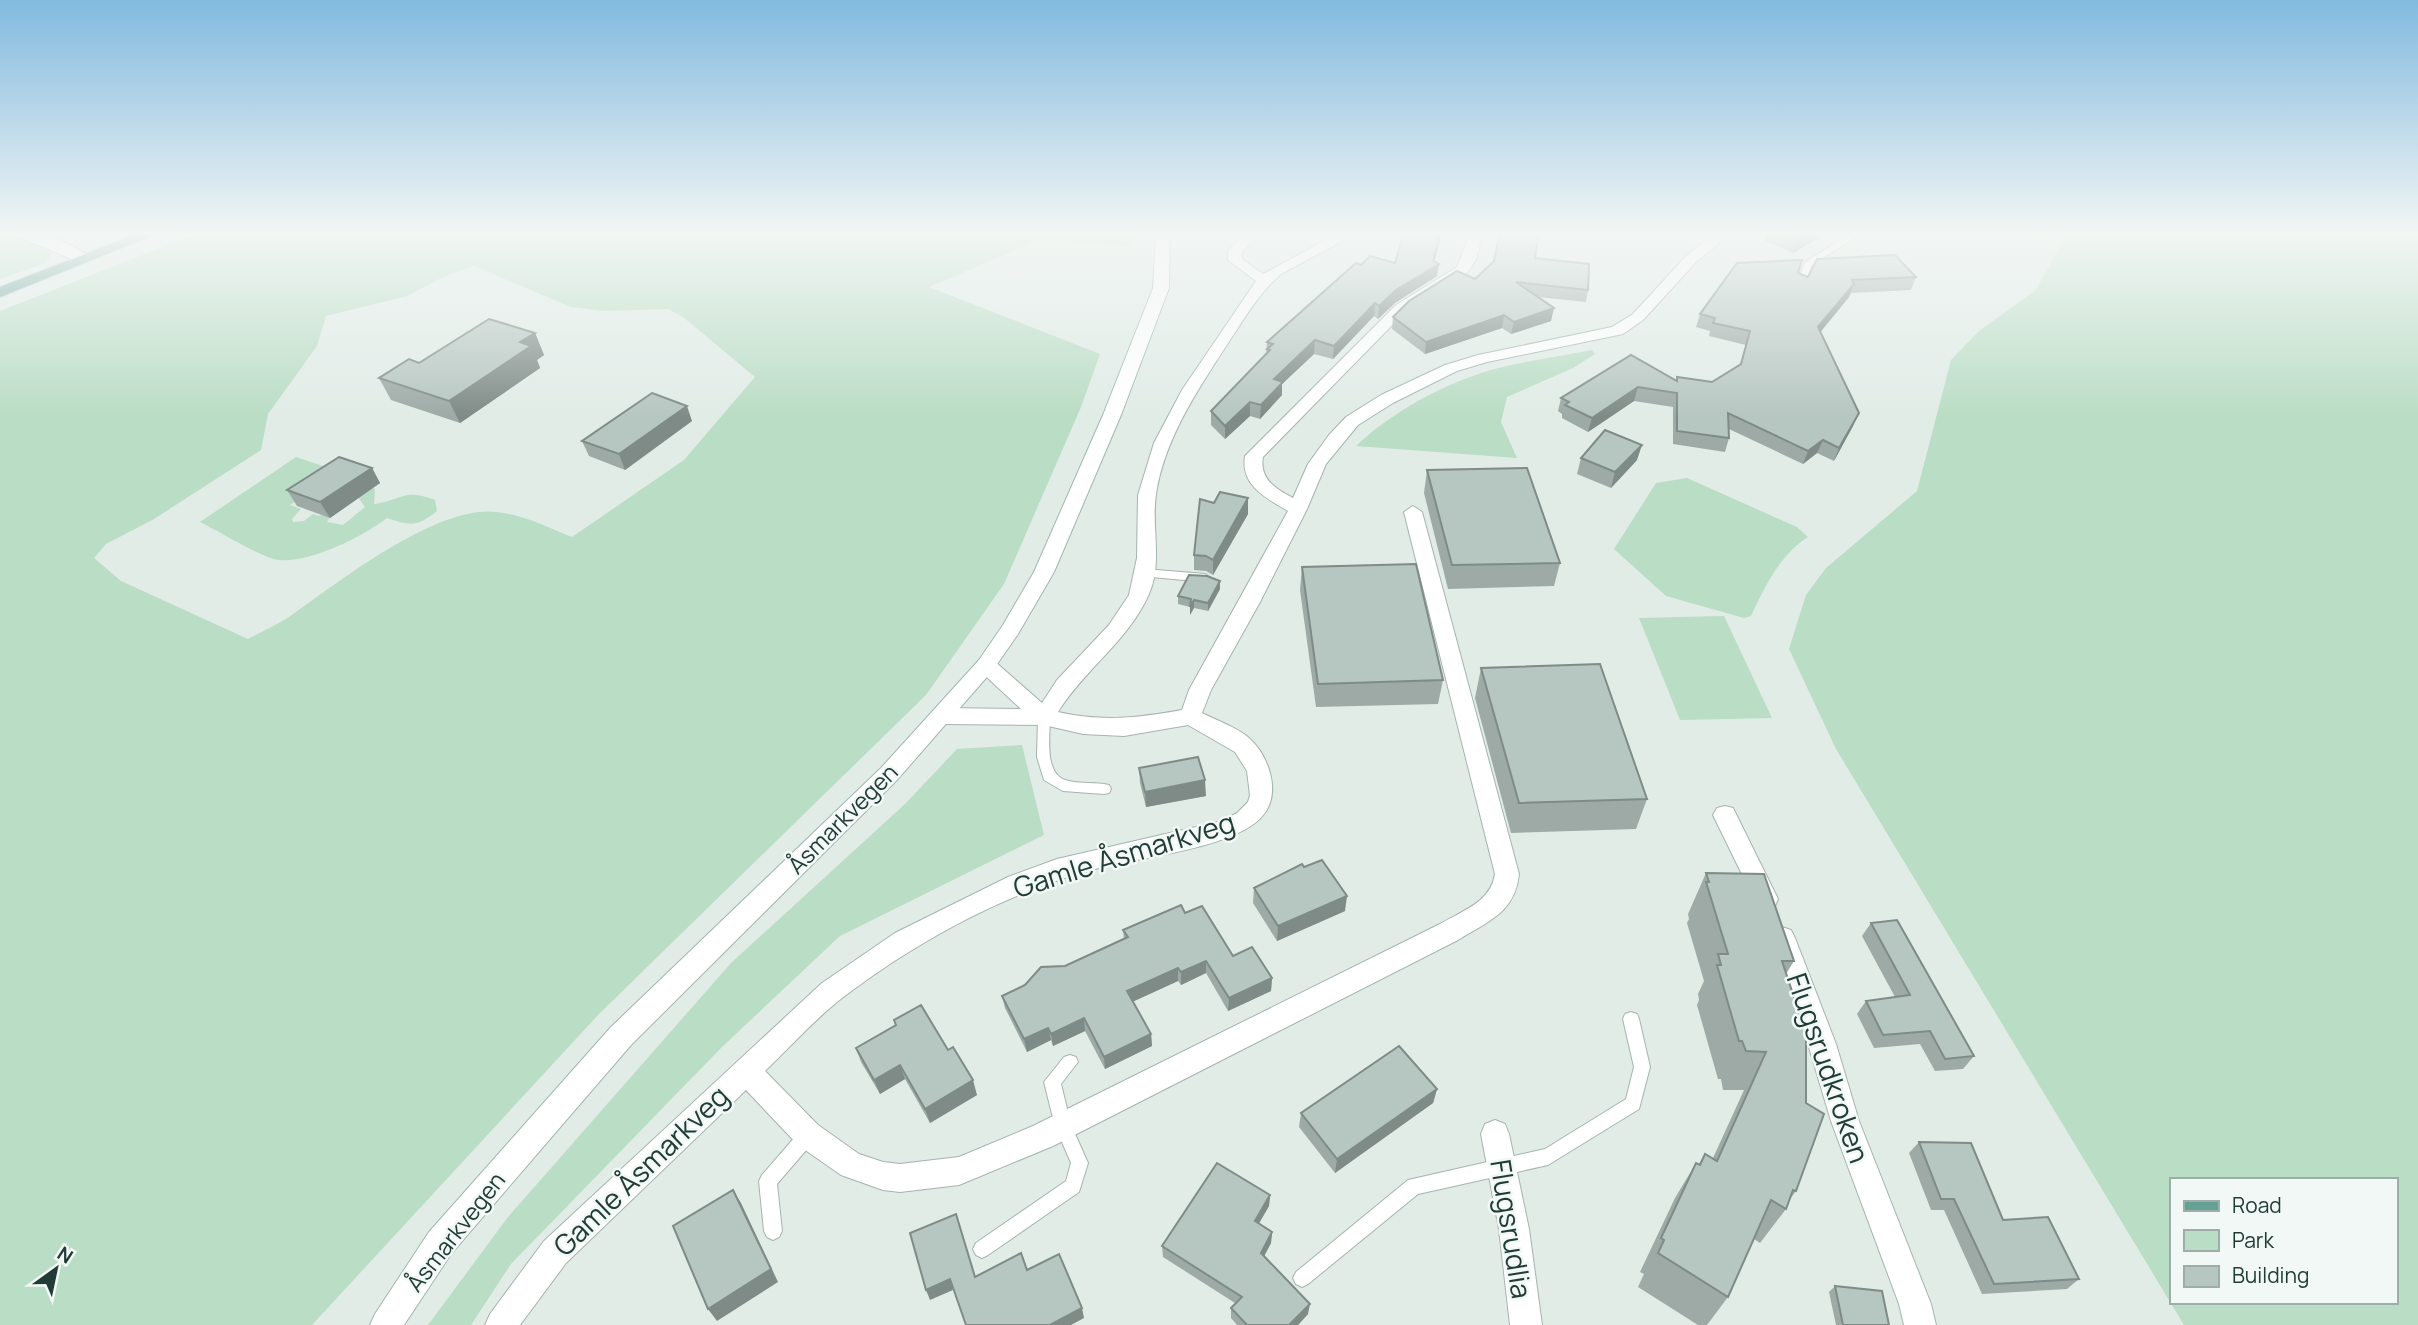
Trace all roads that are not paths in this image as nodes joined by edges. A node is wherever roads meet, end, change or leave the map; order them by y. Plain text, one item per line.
1 (1159, 294) edge
2 (1252, 294) edge
3 (1424, 294) edge
4 (1659, 294) edge
5 (1298, 509) junction
6 (1413, 512) dead end
7 (1145, 573) junction
8 (1206, 578) edge
9 (986, 665) junction
10 (943, 716) junction
11 (1044, 717) junction
12 (1190, 717) junction
13 (1104, 789) dead end
14 (1725, 815) dead end
15 (1631, 1019) dead end
16 (1070, 1062) dead end
17 (746, 1070) junction
18 (1063, 1126) junction
19 (1495, 1134) dead end
20 (808, 1135) junction
21 (1502, 1166) junction
22 (773, 1231) dead end
23 (982, 1249) dead end
24 (1302, 1278) dead end
25 (386, 1325) edge
26 (501, 1325) edge
27 (1526, 1325) edge
28 (1920, 1325) edge

1 - 9 street, Åsmarkvegen
2 - 7 street
3 - 5 street
4 - 5 street
5 - 12 street
6 - 18 street
7 - 8 lane
7 - 11 street
9 - 10 street, Åsmarkvegen
9 - 11 street
10 - 11 street
10 - 25 street, Åsmarkvegen
11 - 12 street
11 - 13 lane
12 - 17 street, Gamle Åsmarkveg
14 - 28 street, Flugsrudkroken
15 - 21 lane
16 - 18 lane
17 - 20 street
17 - 26 street, Gamle Åsmarkveg
18 - 20 street
18 - 23 lane
19 - 21 street, Flugsrudlia
20 - 22 lane
21 - 24 lane
21 - 27 street, Flugsrudlia

